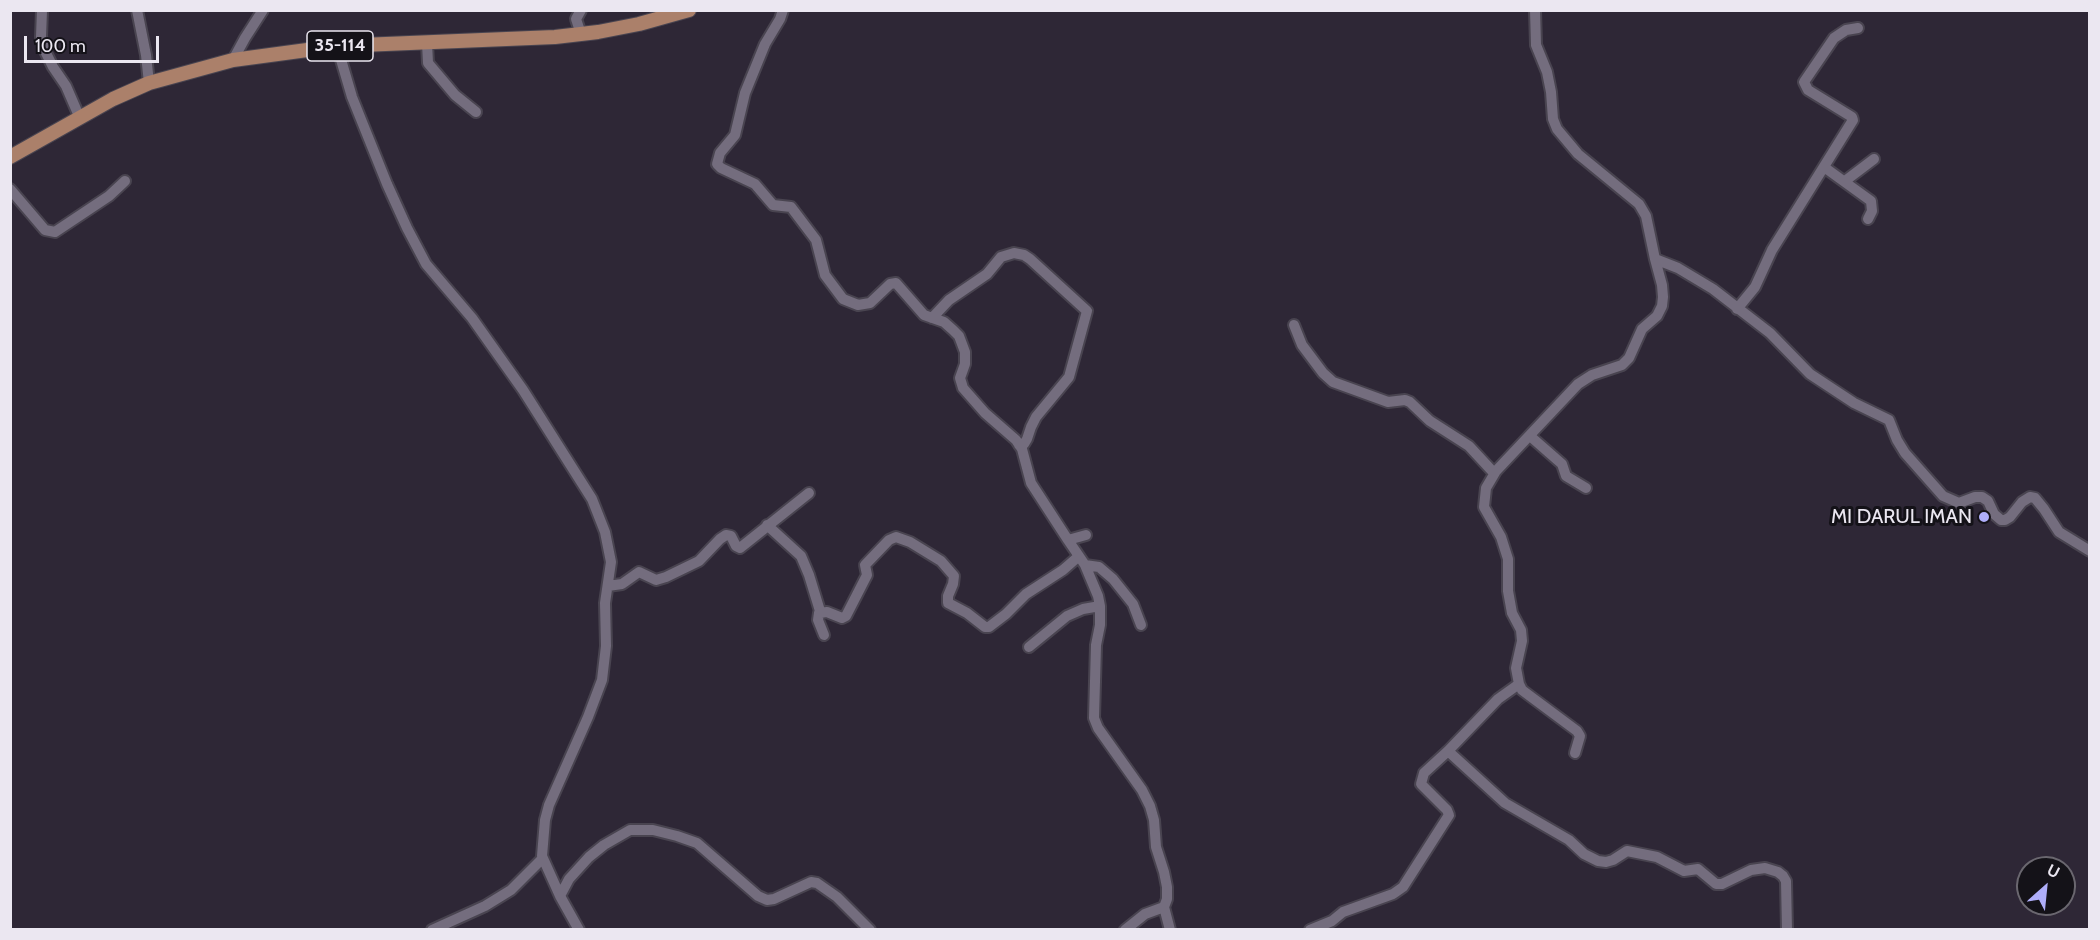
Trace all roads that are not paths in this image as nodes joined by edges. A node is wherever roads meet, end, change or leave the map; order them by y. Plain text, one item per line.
1 (42, 10) edge
2 (137, 10) edge
3 (263, 10) edge
4 (581, 10) edge
5 (689, 10) edge
6 (783, 10) edge
7 (1535, 10) edge
8 (1858, 28) dead end
9 (581, 34) junction
10 (427, 43) junction
11 (337, 46) junction
12 (233, 60) junction
13 (149, 83) junction
14 (477, 112) dead end
15 (79, 117) junction
16 (10, 157) edge
17 (1874, 159) dead end
18 (1824, 167) junction
19 (125, 181) dead end
20 (1845, 181) junction
21 (10, 189) edge
22 (1868, 219) dead end
23 (1655, 259) junction
24 (1737, 309) junction
25 (932, 318) junction
26 (1294, 325) dead end
27 (1530, 436) junction
28 (1020, 445) junction
29 (1494, 473) junction
30 (1586, 488) dead end
31 (809, 493) dead end
32 (767, 525) junction
33 (1086, 535) dead end
34 (1068, 540) junction
35 (2090, 551) edge
36 (1082, 560) junction
37 (608, 586) junction
38 (1100, 606) junction
39 (820, 612) junction
40 (1141, 625) dead end
41 (824, 635) dead end
42 (1029, 647) dead end
43 (1519, 684) junction
44 (1448, 751) junction
45 (1575, 753) dead end
46 (542, 859) junction
47 (560, 896) junction
48 (1164, 907) junction
49 (432, 930) edge
50 (579, 930) edge
51 (870, 930) edge
52 (1125, 930) edge
53 (1170, 930) edge
54 (1310, 930) edge
55 (1787, 930) edge

1 - 15 street
2 - 13 street
3 - 12 street
4 - 9 street
5 - 9 main road, 35-114
6 - 25 street
7 - 23 street
8 - 18 street
9 - 10 main road, 35-114
10 - 11 main road, 35-114
10 - 14 street
11 - 12 main road, 35-114
11 - 37 street
12 - 13 main road, 35-114
13 - 15 main road, 35-114
15 - 16 main road, 35-114
17 - 20 street
18 - 20 street
18 - 24 street
19 - 21 street
20 - 22 street
23 - 24 street
23 - 27 street
24 - 35 street
25 - 28 street
25 - 28 street
26 - 29 street
27 - 29 street
27 - 30 street
28 - 34 street
29 - 43 street
31 - 32 street
32 - 37 street
32 - 39 street
33 - 34 street
34 - 36 street
36 - 38 street
36 - 39 street
36 - 40 street
37 - 46 street
38 - 42 street
38 - 48 street
39 - 41 street
43 - 44 street
43 - 45 street
44 - 54 street
44 - 55 street
46 - 47 street
46 - 49 street
47 - 50 street
47 - 51 street
48 - 52 street
48 - 53 street

